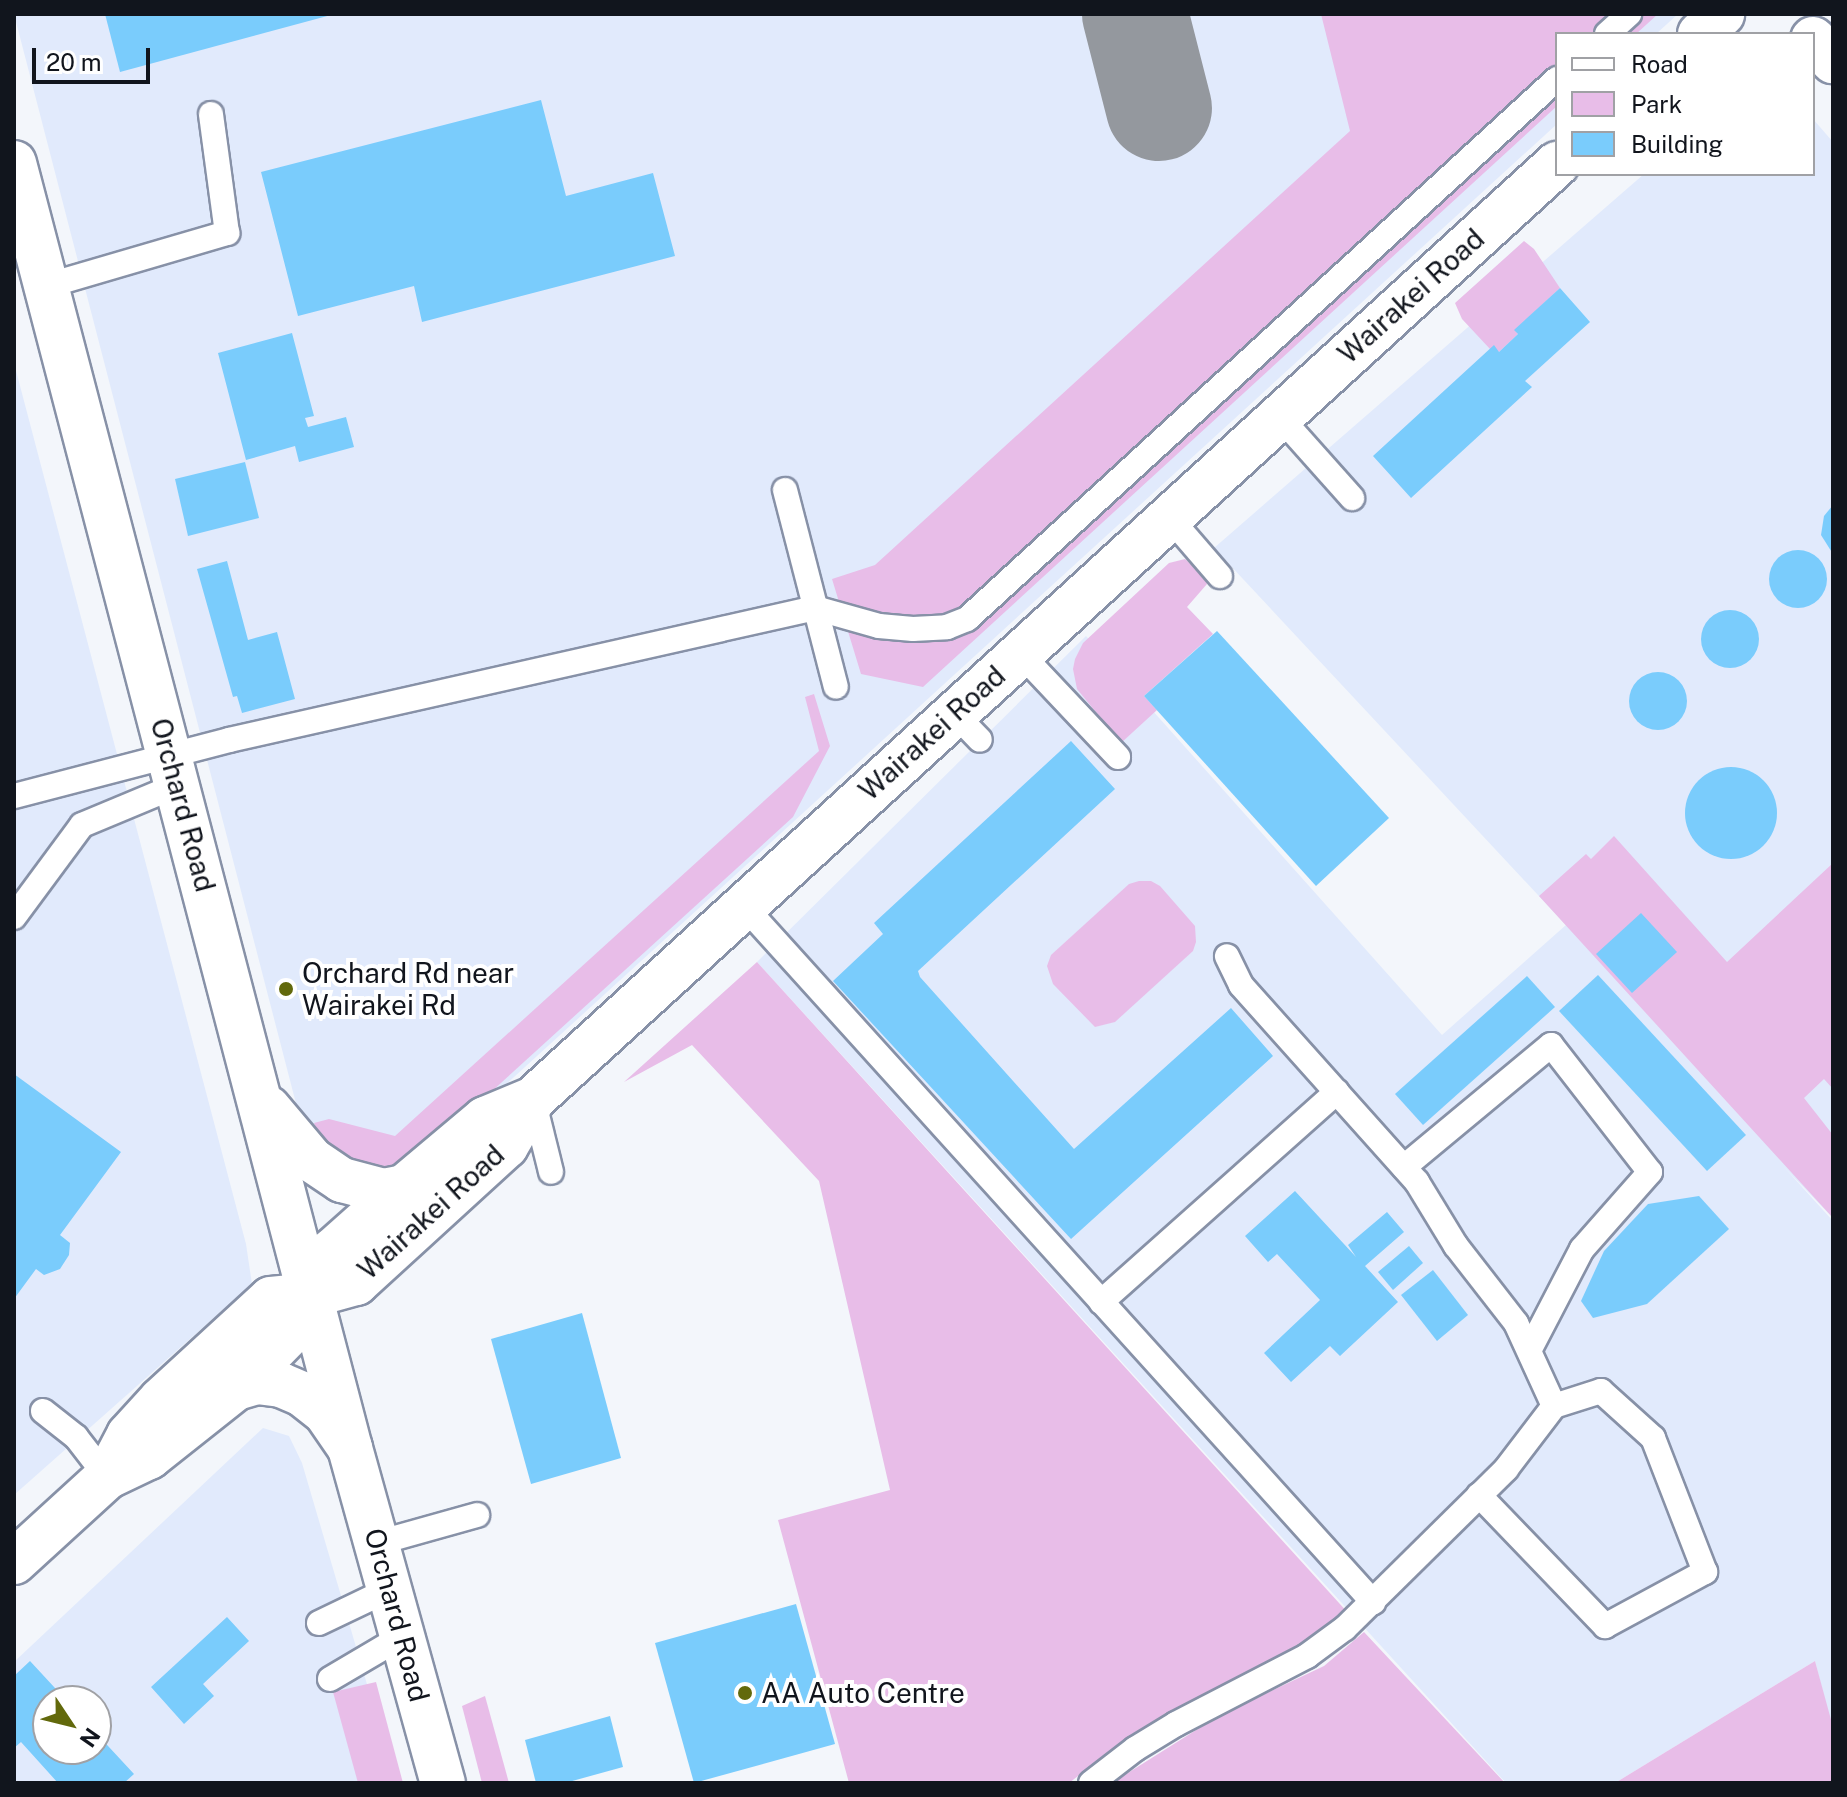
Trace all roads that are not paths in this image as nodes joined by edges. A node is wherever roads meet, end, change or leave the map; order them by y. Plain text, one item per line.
1 (1629, 14) edge
2 (1722, 14) edge
3 (1789, 14) edge
4 (1609, 32) edge
5 (1702, 32) edge
6 (1806, 32) edge
7 (1815, 41) edge
8 (1833, 61) edge
9 (1555, 81) edge
10 (211, 114) dead end
11 (14, 163) edge
12 (1555, 166) edge
13 (46, 286) junction
14 (1279, 416) junction
15 (785, 490) dead end
16 (1352, 498) dead end
17 (1169, 517) junction
18 (1220, 576) dead end
19 (815, 608) junction
20 (1020, 653) junction
21 (836, 687) dead end
22 (1118, 757) dead end
23 (174, 770) junction
24 (14, 796) edge
25 (743, 905) junction
26 (14, 917) edge
27 (1227, 956) dead end
28 (1337, 1092) junction
29 (260, 1096) junction
30 (533, 1099) junction
31 (1404, 1167) junction
32 (551, 1172) dead end
33 (404, 1187) junction
34 (312, 1295) junction
35 (1101, 1302) junction
36 (1530, 1349) junction
37 (236, 1388) junction
38 (1554, 1406) junction
39 (43, 1411) dead end
40 (350, 1448) junction
41 (107, 1477) junction
42 (1479, 1495) junction
43 (477, 1515) dead end
44 (377, 1543) junction
45 (14, 1562) edge
46 (390, 1589) junction
47 (1373, 1602) junction
48 (319, 1623) dead end
49 (403, 1636) junction
50 (330, 1679) dead end
51 (443, 1783) edge
52 (1091, 1783) edge

1 - 4 lane
2 - 5 street
3 - 6 street
7 - 8 street
9 - 19 lane
10 - 13 lane
11 - 13 street, Orchard Road
12 - 14 street, Wairakei Road
13 - 23 street, Orchard Road
14 - 16 lane
14 - 17 street, Wairakei Road
15 - 19 lane
17 - 18 lane
17 - 20 street, Wairakei Road
19 - 21 lane
19 - 23 lane
20 - 22 lane
20 - 25 street, Wairakei Road
23 - 24 lane
23 - 26 lane
23 - 29 street, Orchard Road
25 - 30 street, Wairakei Road
25 - 35 lane
27 - 28 lane
28 - 31 lane
28 - 35 lane
29 - 33 street
29 - 34 street, Orchard Road
30 - 32 lane
30 - 33 street, Wairakei Road
30 - 34 street, Wairakei Road
31 - 36 lane
31 - 36 lane
33 - 34 street, Wairakei Road
34 - 37 street, Wairakei Road
34 - 40 street, Orchard Road
34 - 41 street, Wairakei Road
35 - 47 lane
36 - 38 lane
37 - 40 street, Orchard Road
37 - 41 street
38 - 42 lane
38 - 42 lane
39 - 41 lane
40 - 44 street, Orchard Road
41 - 45 street, Wairakei Road
42 - 47 lane
43 - 44 lane
44 - 46 street, Orchard Road
46 - 48 lane
46 - 49 street, Orchard Road
47 - 52 lane
49 - 50 lane
49 - 51 street, Orchard Road

